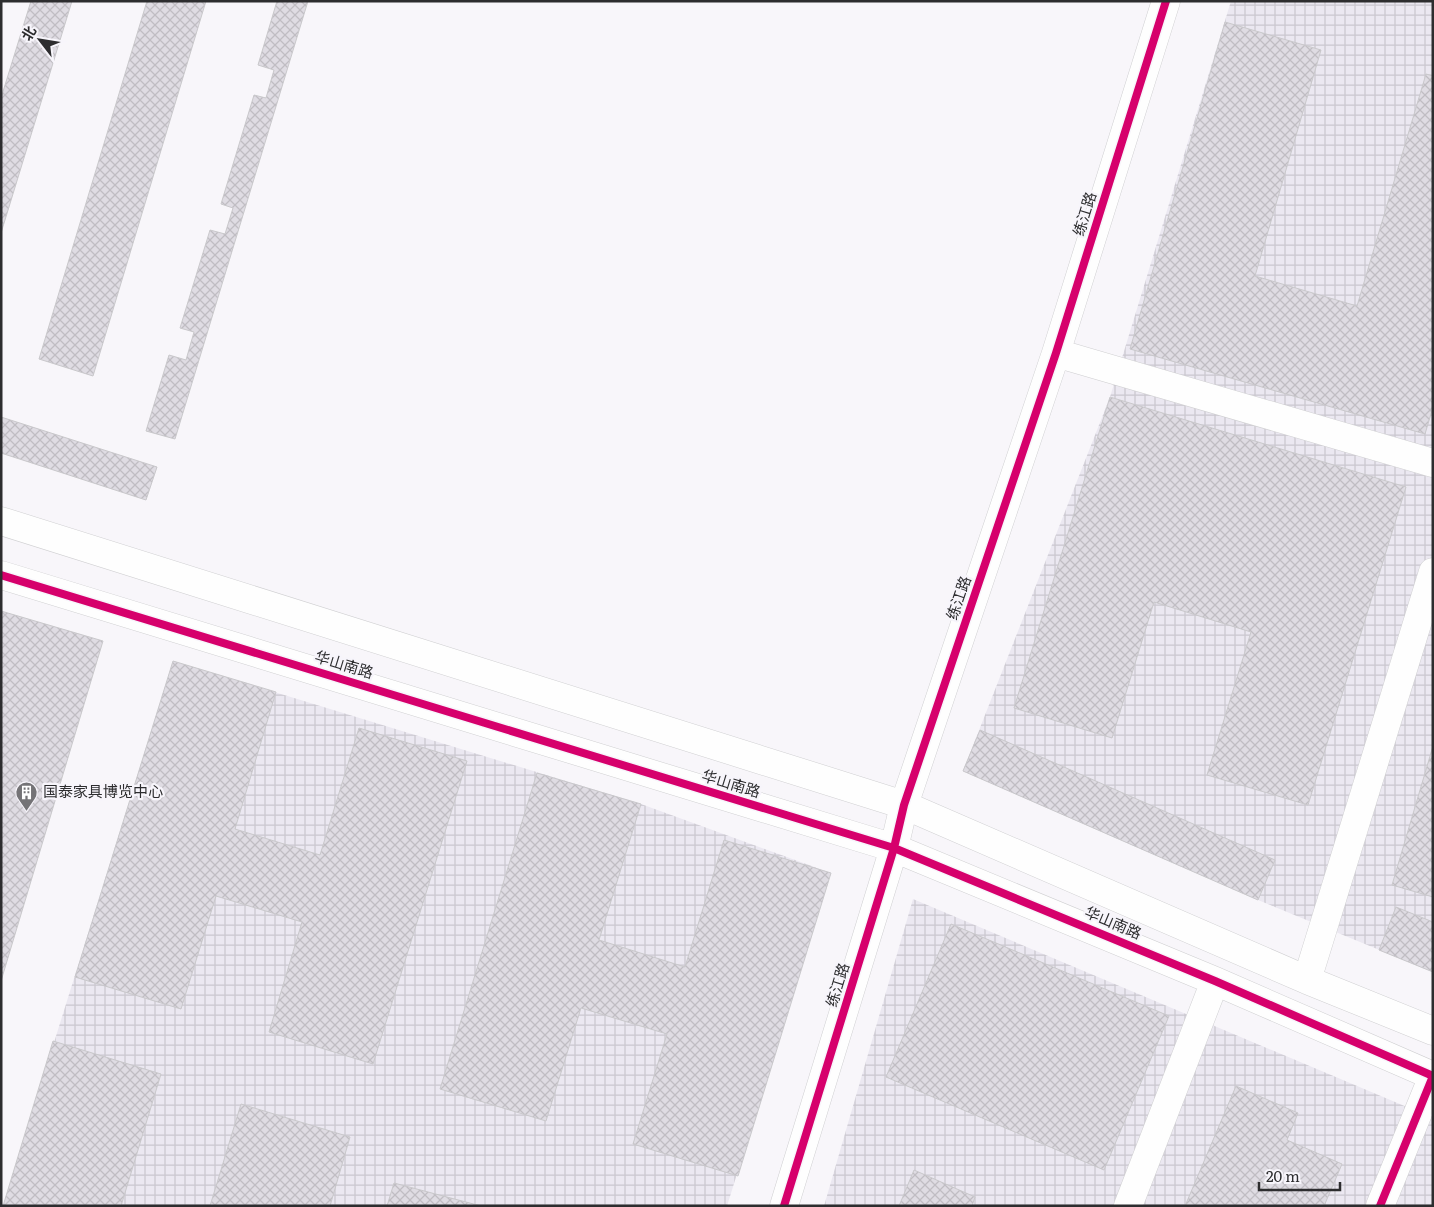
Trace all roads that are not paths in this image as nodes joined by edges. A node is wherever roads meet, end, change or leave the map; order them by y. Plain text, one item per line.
1 (1166, 1) edge
2 (1056, 353) junction
3 (1433, 463) edge
4 (1, 521) edge
5 (1433, 572) edge
6 (1, 575) edge
7 (904, 805) junction
8 (894, 848) junction
9 (1308, 980) junction
10 (1215, 981) junction
11 (1433, 1031) edge
12 (1433, 1076) edge
13 (784, 1206) edge
14 (1128, 1206) edge
15 (1380, 1206) edge

1 - 2 street, 练江路
2 - 3 street
2 - 7 street, 练江路
4 - 7 street, 华山南路
5 - 9 street
6 - 8 street, 华山南路
7 - 8 street, 练江路
7 - 9 street, 华山南路
8 - 10 street, 华山南路
8 - 13 street, 练江路
9 - 11 street, 华山南路
10 - 12 street, 华山南路
10 - 14 street
12 - 15 street

